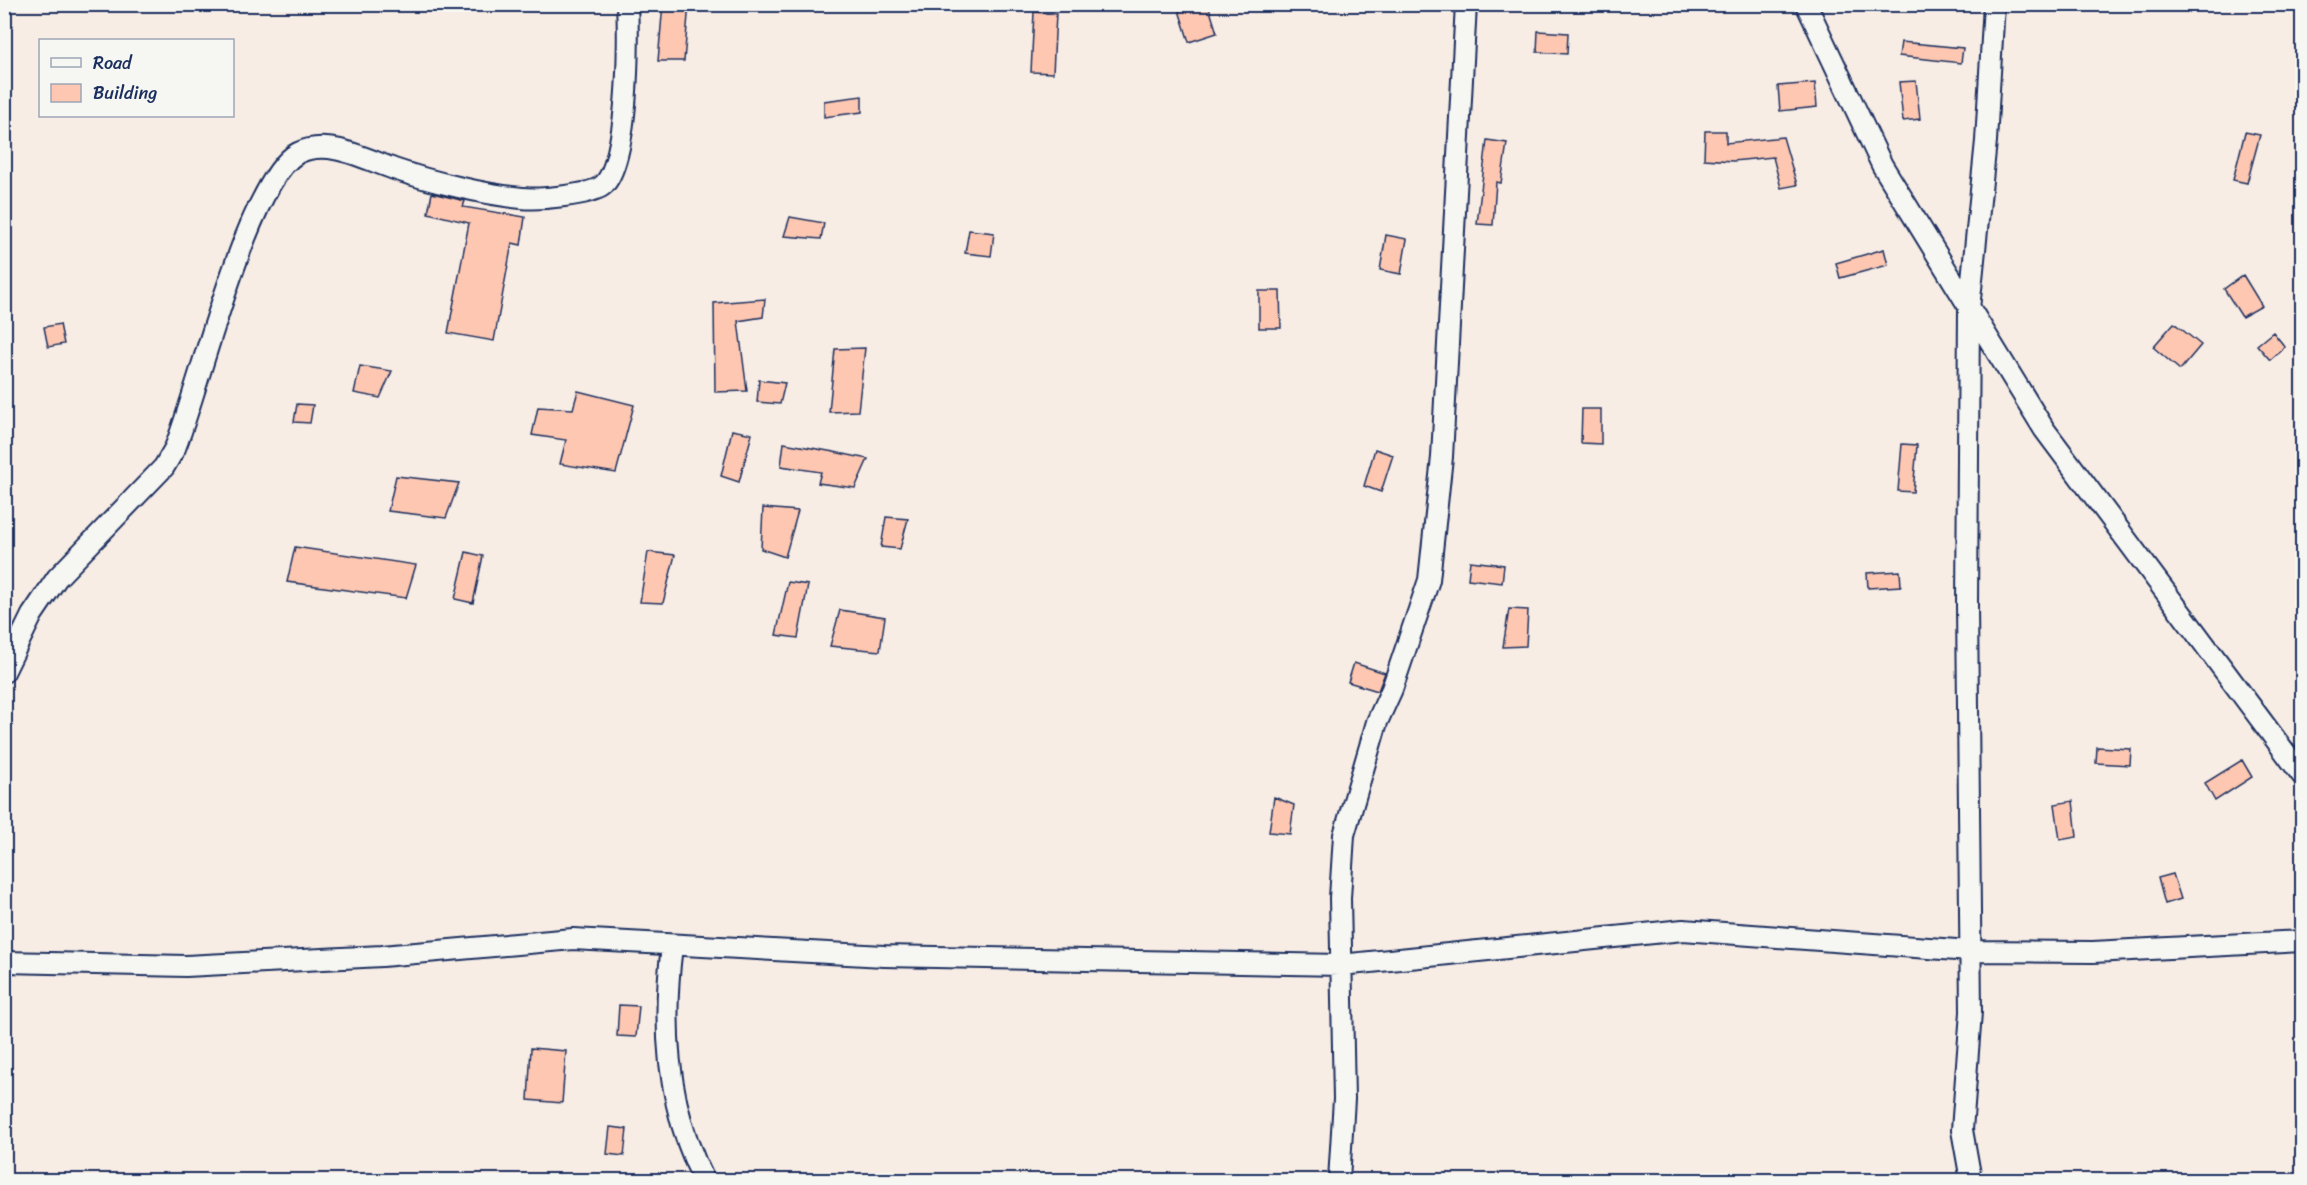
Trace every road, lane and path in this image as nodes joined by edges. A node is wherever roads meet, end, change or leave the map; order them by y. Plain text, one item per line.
1 (627, 4) edge
2 (1466, 4) edge
3 (1806, 4) edge
4 (1994, 4) edge
5 (1969, 309) junction
6 (4, 672) edge
7 (2302, 775) edge
8 (2302, 941) edge
9 (672, 945) junction
10 (1970, 951) junction
11 (4, 962) edge
12 (1341, 965) junction
13 (704, 1180) edge
14 (1339, 1180) edge
15 (1971, 1180) edge

1 - 6 street
2 - 12 street
3 - 5 street
4 - 5 street
5 - 7 street
5 - 10 street
8 - 10 street
9 - 11 street
9 - 12 street
9 - 13 street
10 - 12 street
10 - 15 street
12 - 14 street

